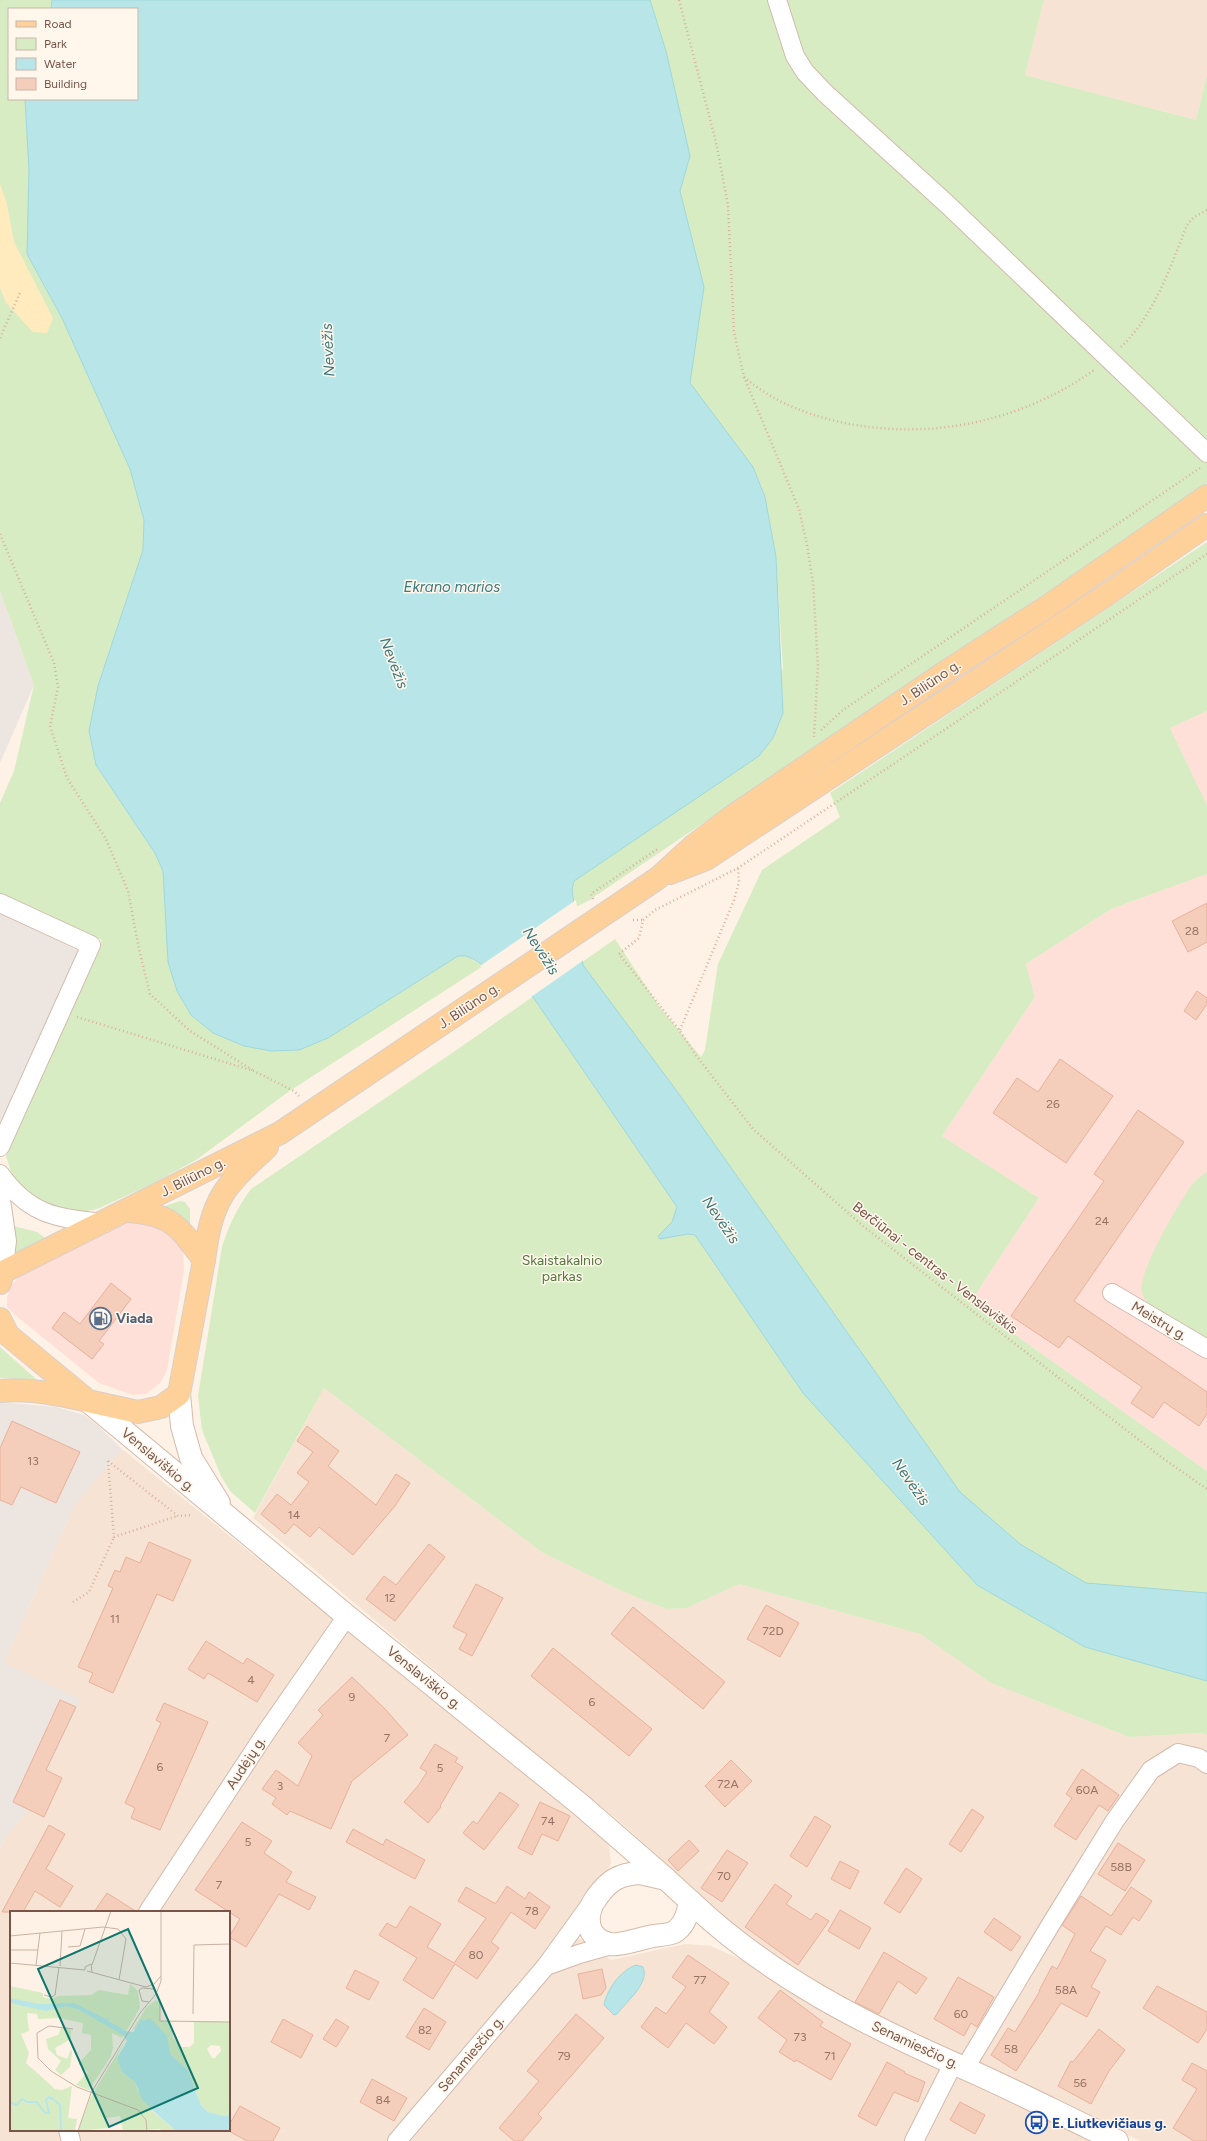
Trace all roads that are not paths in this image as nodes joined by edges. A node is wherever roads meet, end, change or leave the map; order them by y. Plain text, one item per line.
1 (777, 0) edge
2 (1207, 453) edge
3 (1207, 496) edge
4 (1207, 526) edge
5 (658, 878) junction
6 (0, 903) edge
7 (280, 1133) junction
8 (0, 1147) edge
9 (0, 1174) edge
10 (0, 1193) edge
11 (128, 1211) junction
12 (105, 1222) junction
13 (204, 1260) junction
14 (1, 1276) edge
15 (1112, 1293) dead end
16 (0, 1319) edge
17 (1207, 1349) edge
18 (0, 1391) edge
19 (179, 1394) junction
20 (88, 1401) junction
21 (228, 1518) junction
22 (347, 1616) junction
23 (1207, 1764) edge
24 (619, 1840) junction
25 (618, 1876) junction
26 (666, 1879) junction
27 (690, 1901) junction
28 (590, 1905) junction
29 (149, 1911) edge
30 (724, 1931) junction
31 (676, 1932) junction
32 (611, 1945) junction
33 (546, 1966) junction
34 (959, 2066) junction
35 (68, 2131) edge
36 (71, 2141) edge
37 (396, 2141) edge
38 (914, 2141) edge
39 (1117, 2141) edge

1 - 2 street
3 - 5 main road, J. Biliūno g.
4 - 5 main road, J. Biliūno g.
5 - 7 main road, J. Biliūno g.
6 - 8 street
7 - 11 main road, J. Biliūno g.
7 - 13 main road, J. Biliūno g.
9 - 12 street
10 - 14 street
11 - 12 main road, J. Biliūno g.
11 - 13 main road
12 - 14 main road, J. Biliūno g.
13 - 19 main road, J. Biliūno g.
15 - 17 street, Meistrų g.
16 - 20 main road
18 - 20 main road
19 - 20 main road
19 - 21 main road, Venslaviškio g.
20 - 21 main road, Venslaviškio g.
21 - 22 main road, Venslaviškio g.
22 - 24 main road, Venslaviškio g.
22 - 29 street, Audėjų g.
23 - 34 street
24 - 25 main road
24 - 26 main road, Venslaviškio g.
25 - 26 main road
25 - 28 main road
26 - 27 main road
27 - 30 main road, Senamiesčio g.
27 - 31 main road
28 - 32 main road
28 - 33 street, Senamiesčio g.
30 - 31 main road
30 - 34 main road, Senamiesčio g.
31 - 32 main road
32 - 33 street, Senamiesčio g.
33 - 37 street, Senamiesčio g.
34 - 38 street
34 - 39 main road, Senamiesčio g.
35 - 36 street

